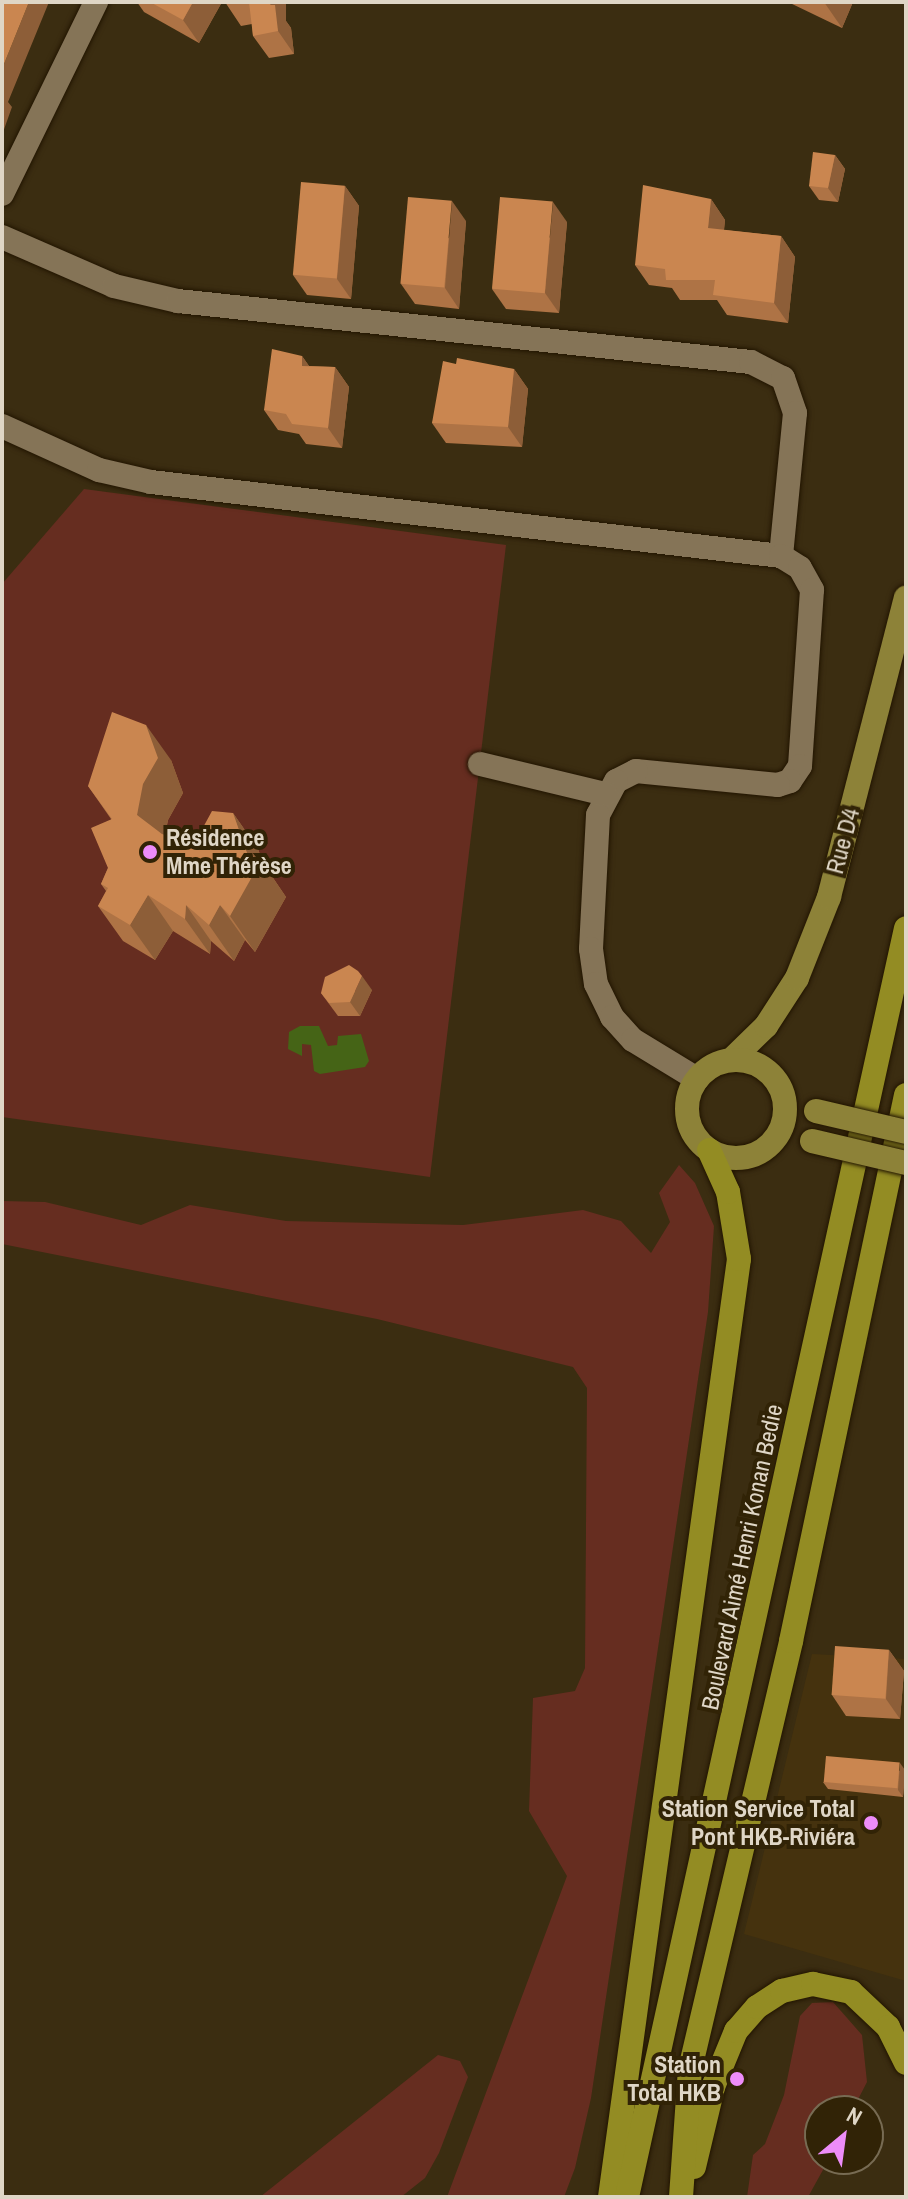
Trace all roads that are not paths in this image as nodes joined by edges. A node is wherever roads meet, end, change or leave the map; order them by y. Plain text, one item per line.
1 (96, 2) edge
2 (2, 194) edge
3 (2, 237) edge
4 (2, 426) edge
5 (781, 556) junction
6 (906, 598) edge
7 (480, 764) dead end
8 (605, 794) junction
9 (906, 928) edge
10 (731, 1060) junction
11 (697, 1079) junction
12 (783, 1094) junction
13 (906, 1095) edge
14 (906, 1132) edge
15 (771, 1144) junction
16 (709, 1150) junction
17 (906, 1163) edge
18 (906, 2063) edge
19 (610, 2197) edge
20 (627, 2197) edge
21 (681, 2197) edge
22 (688, 2197) edge

1 - 2 street
3 - 5 street
4 - 5 street
5 - 8 street
6 - 10 main road, Rue D4
7 - 8 street
8 - 11 street
9 - 20 highway, Boulevard Aimé Henri Konan Bedie
10 - 11 main road, Rue D4
10 - 12 main road
11 - 16 main road
12 - 14 main road, bridge
12 - 15 main road
13 - 21 highway
15 - 16 main road
15 - 17 main road, bridge
16 - 19 highway
18 - 22 highway

